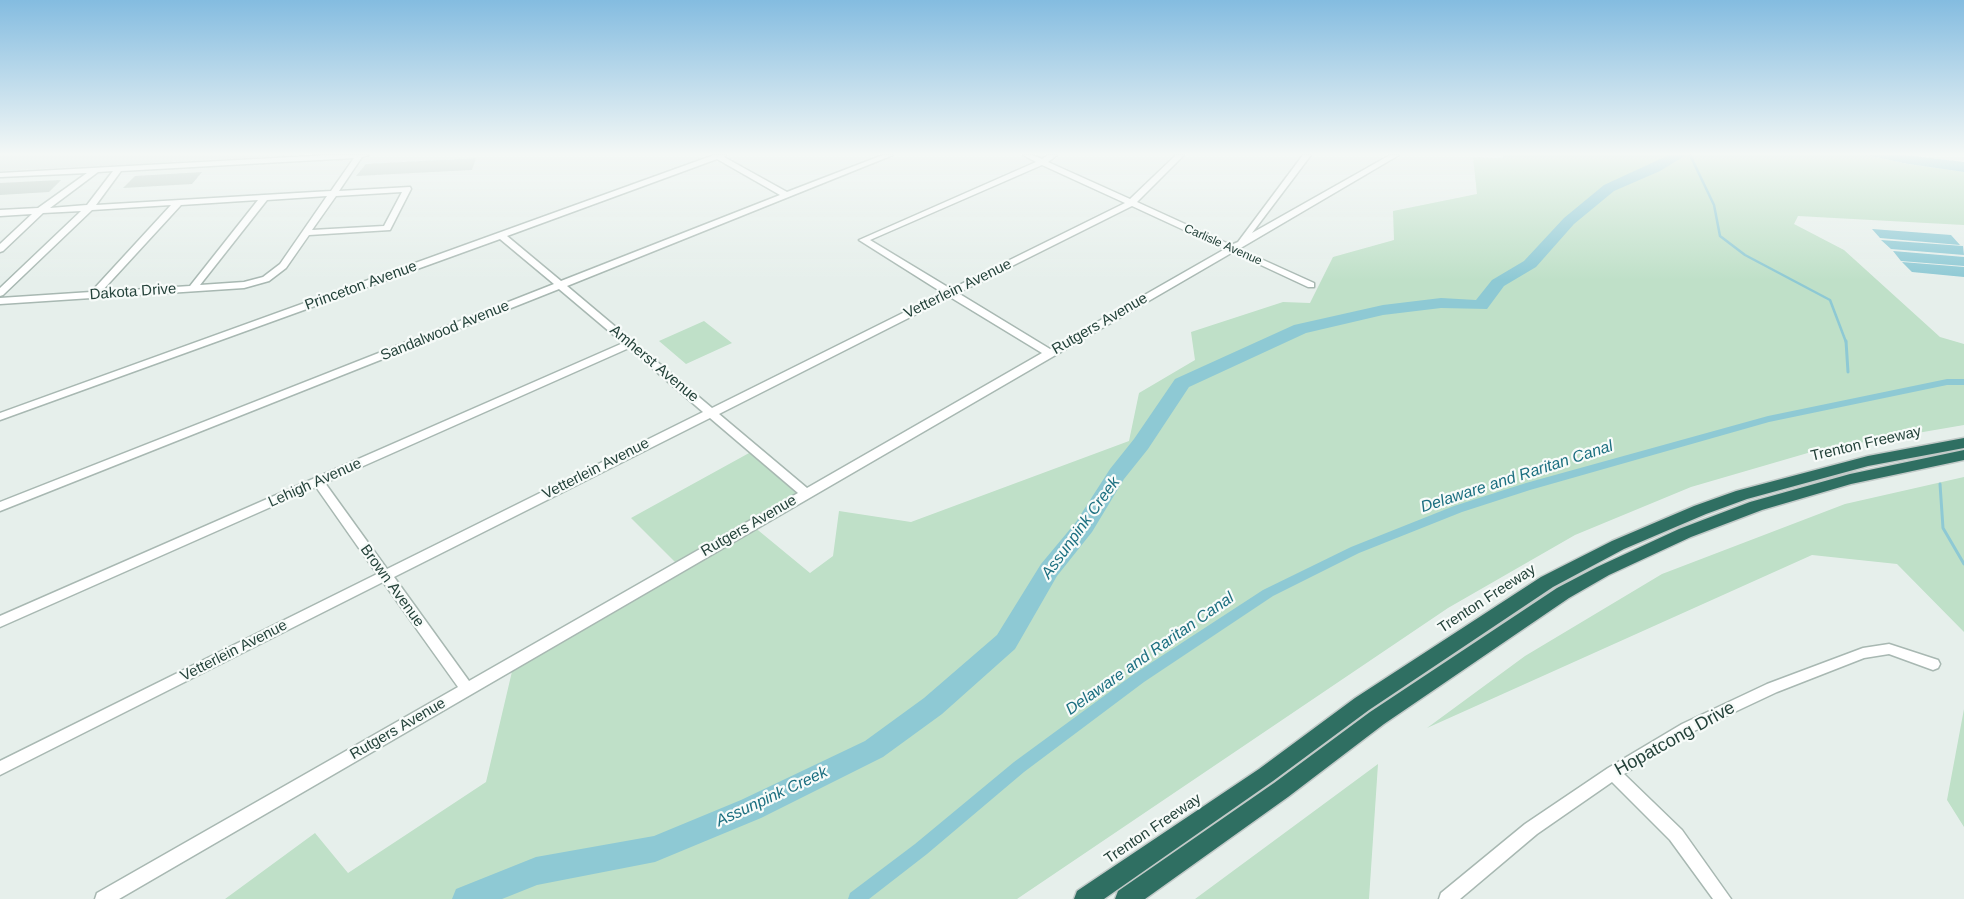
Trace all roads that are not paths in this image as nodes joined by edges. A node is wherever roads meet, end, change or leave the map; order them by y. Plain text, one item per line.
1 (59, 197) edge
2 (97, 197) edge
3 (279, 197) edge
4 (329, 197) edge
5 (403, 197) edge
6 (606, 197) edge
7 (781, 197) edge
8 (962, 197) edge
9 (1118, 197) edge
10 (1137, 197) edge
11 (1274, 197) edge
12 (1322, 197) edge
13 (265, 198) junction
14 (178, 203) junction
15 (1131, 203) junction
16 (89, 208) junction
17 (41, 210) junction
18 (0, 213) edge
19 (306, 233) junction
20 (501, 235) junction
21 (1235, 247) junction
22 (0, 249) edge
23 (1311, 284) dead end
24 (560, 285) junction
25 (194, 287) junction
26 (0, 293) edge
27 (949, 293) junction
28 (94, 294) junction
29 (0, 301) edge
30 (630, 344) junction
31 (1049, 353) junction
32 (710, 412) junction
33 (0, 417) edge
34 (1964, 443) edge
35 (1964, 455) edge
36 (318, 482) junction
37 (806, 493) junction
38 (0, 507) edge
39 (385, 575) junction
40 (0, 622) edge
41 (1933, 664) dead end
42 (466, 689) junction
43 (0, 768) edge
44 (1613, 773) junction
45 (103, 899) edge
46 (1085, 899) edge
47 (1126, 899) edge
48 (1447, 899) edge
49 (1723, 899) edge

1 - 17 street
2 - 16 street
3 - 13 street
4 - 19 street
5 - 19 street
6 - 20 street, Princeton Avenue
7 - 24 street, Sandalwood Avenue
8 - 27 street
9 - 15 street, Carlisle Avenue
10 - 15 street, Vetterlein Avenue
11 - 21 street
12 - 21 street, Rutgers Avenue
13 - 14 street
13 - 25 street
14 - 16 street
14 - 28 street
15 - 21 street, Carlisle Avenue
15 - 27 street, Vetterlein Avenue
16 - 17 street
16 - 26 street
17 - 18 street
17 - 22 street
19 - 25 street, Dakota Drive
20 - 24 street, Amherst Avenue
20 - 33 street, Princeton Avenue
21 - 23 street, Carlisle Avenue
21 - 31 street, Rutgers Avenue
24 - 30 street, Amherst Avenue
24 - 38 street, Sandalwood Avenue
25 - 28 street, Dakota Drive
27 - 31 street
27 - 32 street, Vetterlein Avenue
28 - 29 street, Dakota Drive
30 - 32 street, Amherst Avenue
30 - 36 street, Lehigh Avenue
31 - 37 street, Rutgers Avenue
32 - 37 street, Amherst Avenue
32 - 39 street, Vetterlein Avenue
34 - 46 highway, Trenton Freeway
35 - 47 highway, Trenton Freeway
36 - 39 street, Brown Avenue
36 - 40 street, Lehigh Avenue
37 - 42 street, Rutgers Avenue
39 - 42 street, Brown Avenue
39 - 43 street, Vetterlein Avenue
41 - 44 street, Hopatcong Drive
42 - 45 street, Rutgers Avenue
44 - 48 street, Hopatcong Drive
44 - 49 street

